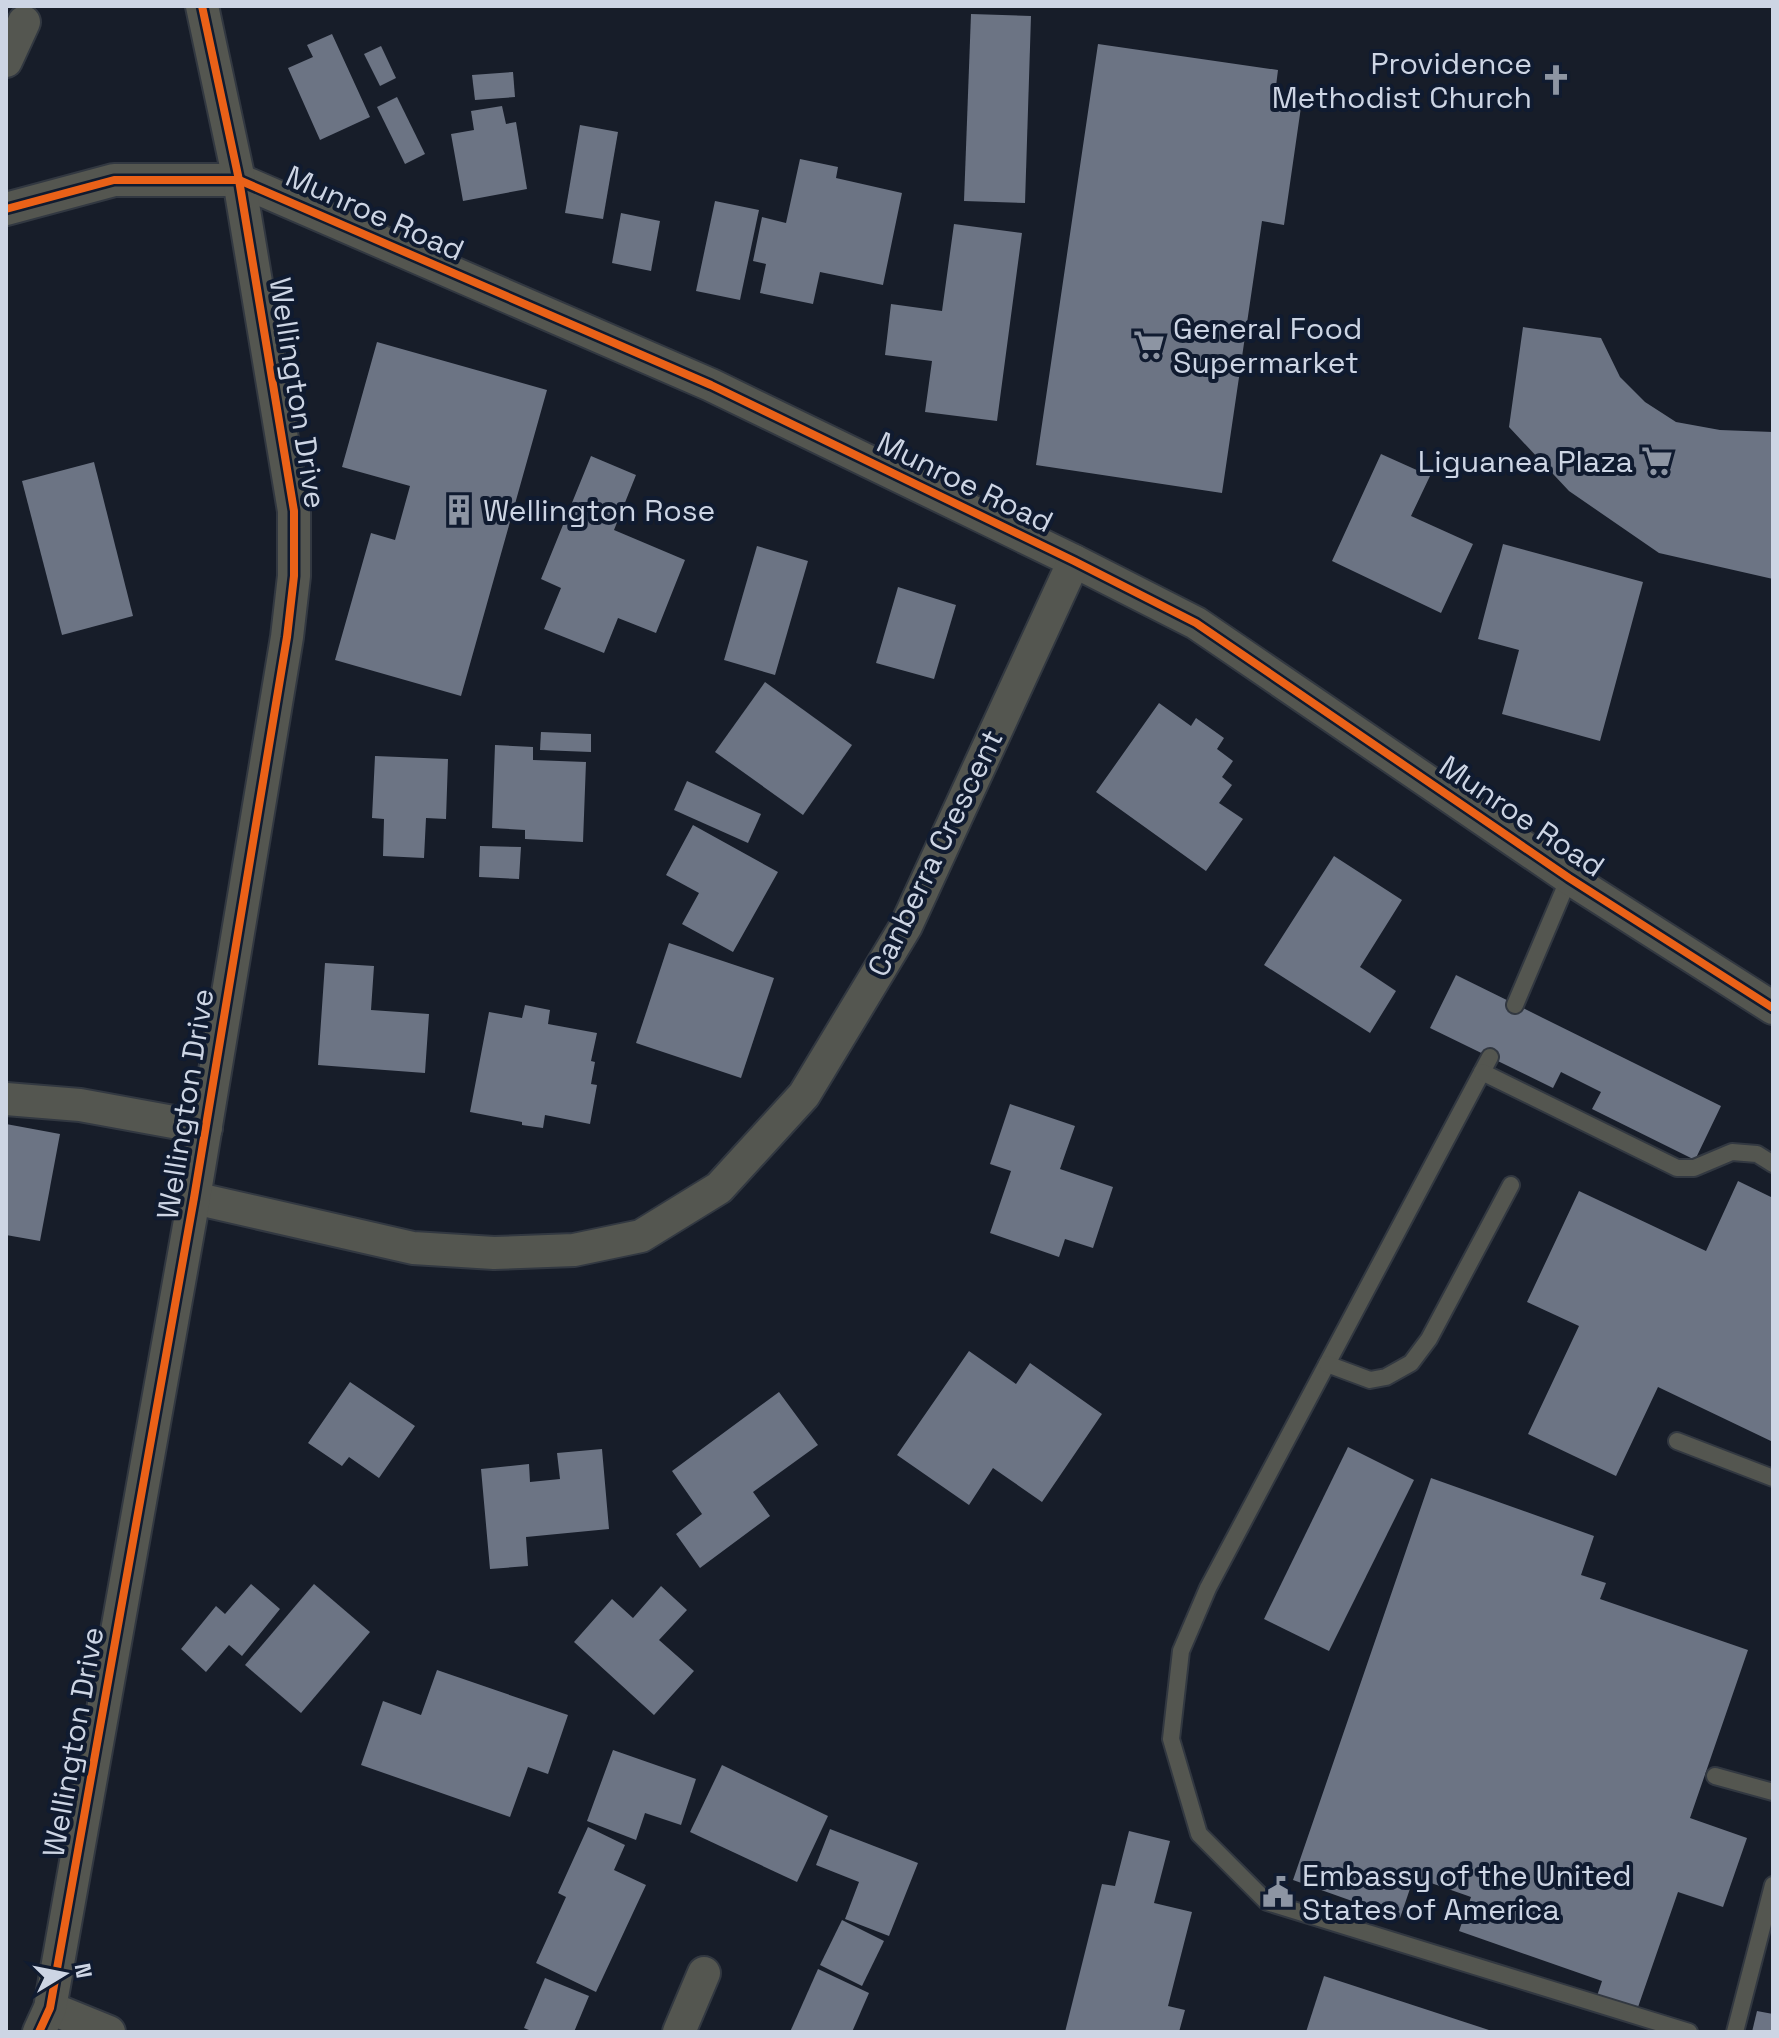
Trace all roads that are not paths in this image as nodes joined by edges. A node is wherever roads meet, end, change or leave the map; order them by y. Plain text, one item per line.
1 (202, 6) edge
2 (24, 22) dead end
3 (6, 61) edge
4 (239, 180) junction
5 (6, 209) edge
6 (1074, 561) junction
7 (1569, 878) junction
8 (1515, 1005) dead end
9 (1773, 1008) edge
10 (1490, 1057) dead end
11 (1482, 1072) junction
12 (6, 1099) edge
13 (206, 1128) junction
14 (1773, 1164) edge
15 (1511, 1185) dead end
16 (194, 1198) junction
17 (1327, 1364) junction
18 (1677, 1441) dead end
19 (1773, 1478) edge
20 (1715, 1776) dead end
21 (1773, 1792) edge
22 (1773, 1885) edge
23 (704, 1973) dead end
24 (45, 2020) edge
25 (109, 2032) edge
26 (679, 2032) edge
27 (1689, 2032) edge
28 (1735, 2032) edge

1 - 4 street, Munroe Road
2 - 3 street
4 - 5 street
4 - 6 street, Munroe Road
4 - 13 street, Wellington Drive
6 - 7 street, Munroe Road
6 - 16 street, Canberra Crescent
7 - 8 lane
7 - 9 street, Munroe Road
10 - 11 lane
11 - 14 lane
11 - 17 lane
12 - 13 street
13 - 16 street, Wellington Drive
15 - 17 lane
16 - 24 street, Wellington Drive
17 - 27 lane
18 - 19 lane
20 - 21 lane
22 - 28 lane
23 - 26 street
24 - 25 street

